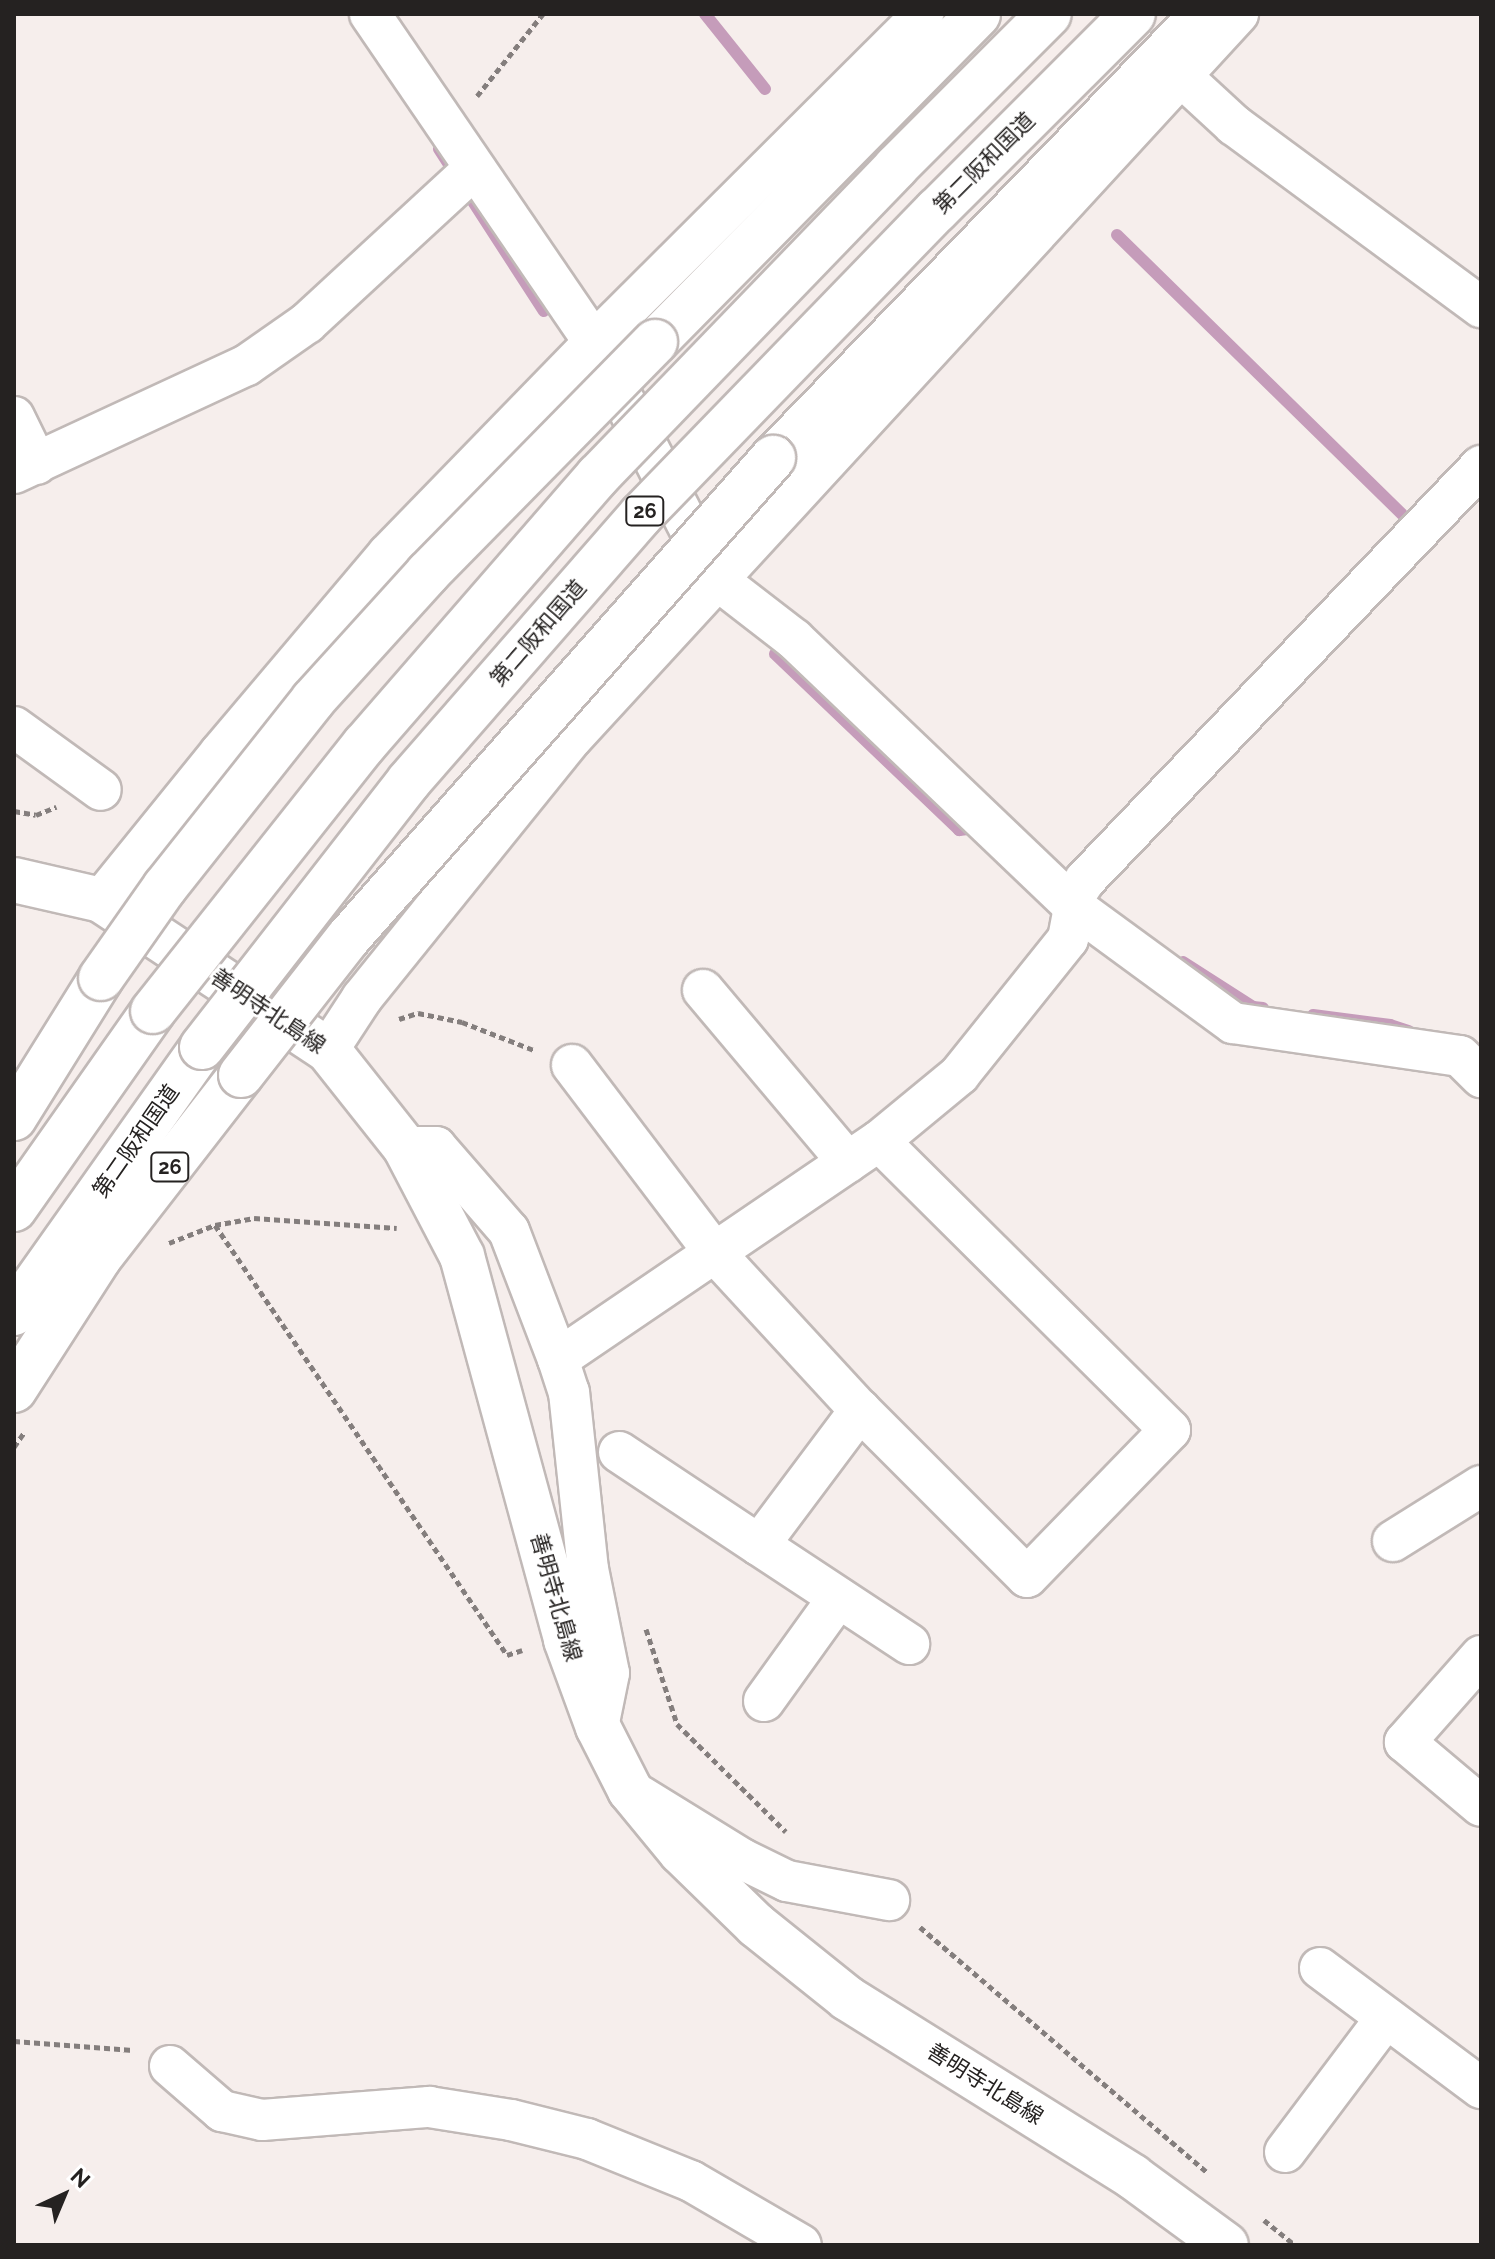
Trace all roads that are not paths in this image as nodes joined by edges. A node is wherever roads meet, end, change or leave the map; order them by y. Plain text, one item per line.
1 (370, 14) edge
2 (923, 14) edge
3 (978, 14) edge
4 (1049, 14) edge
5 (1133, 14) edge
6 (1203, 14) edge
7 (1238, 14) edge
8 (1182, 77) junction
9 (464, 178) junction
10 (1481, 307) edge
11 (594, 342) junction
12 (14, 417) edge
13 (1481, 466) edge
14 (26, 468) edge
15 (715, 578) junction
16 (14, 727) edge
17 (101, 790) dead end
18 (14, 880) edge
19 (1078, 892) junction
20 (101, 900) junction
21 (703, 990) dead end
22 (328, 1050) junction
23 (572, 1065) road end
24 (1481, 1077) edge
25 (14, 1118) edge
26 (405, 1147) junction
27 (864, 1152) junction
28 (17, 1205) edge
29 (84, 1247) junction
30 (714, 1252) junction
31 (14, 1313) edge
32 (558, 1359) junction
33 (14, 1390) edge
34 (860, 1410) junction
35 (619, 1452) dead end
36 (1481, 1486) edge
37 (1393, 1541) dead end
38 (759, 1545) junction
39 (838, 1598) junction
40 (909, 1644) dead end
41 (1481, 1656) edge
42 (764, 1701) dead end
43 (598, 1727) junction
44 (630, 1790) junction
45 (1481, 1806) edge
46 (889, 1900) road end
47 (1320, 1968) dead end
48 (1386, 2018) junction
49 (170, 2066) road end
50 (1481, 2088) edge
51 (1285, 2152) dead end
52 (801, 2245) edge
53 (1226, 2245) edge

1 - 9 street
2 - 11 street
3 - 25 main road, bridge
4 - 28 main road, 26, bridge
5 - 29 main road, 第二阪和国道 / 26, bridge
6 - 29 main road, 26, bridge
7 - 8 street
8 - 10 street
8 - 15 street
9 - 11 street
9 - 14 street
11 - 15 street
11 - 20 street
12 - 14 street
13 - 19 street
15 - 19 street
15 - 22 street
16 - 17 street
18 - 20 main road, 善明寺北島線
19 - 24 street
19 - 27 street
20 - 22 main road, 善明寺北島線
21 - 27 street
22 - 26 main road, 善明寺北島線
23 - 30 street
26 - 32 street
26 - 43 main road, 善明寺北島線
27 - 30 street
27 - 34 street
29 - 31 main road, 第二阪和国道 / 26
29 - 33 main road, 26
30 - 32 street
30 - 34 street
32 - 43 street
34 - 38 street
35 - 38 street
36 - 37 street
38 - 39 street
39 - 40 street
39 - 42 street
41 - 45 street
43 - 44 main road, 善明寺北島線
44 - 46 street
44 - 53 main road, 善明寺北島線
47 - 48 street
48 - 50 street
48 - 51 street
49 - 52 street

